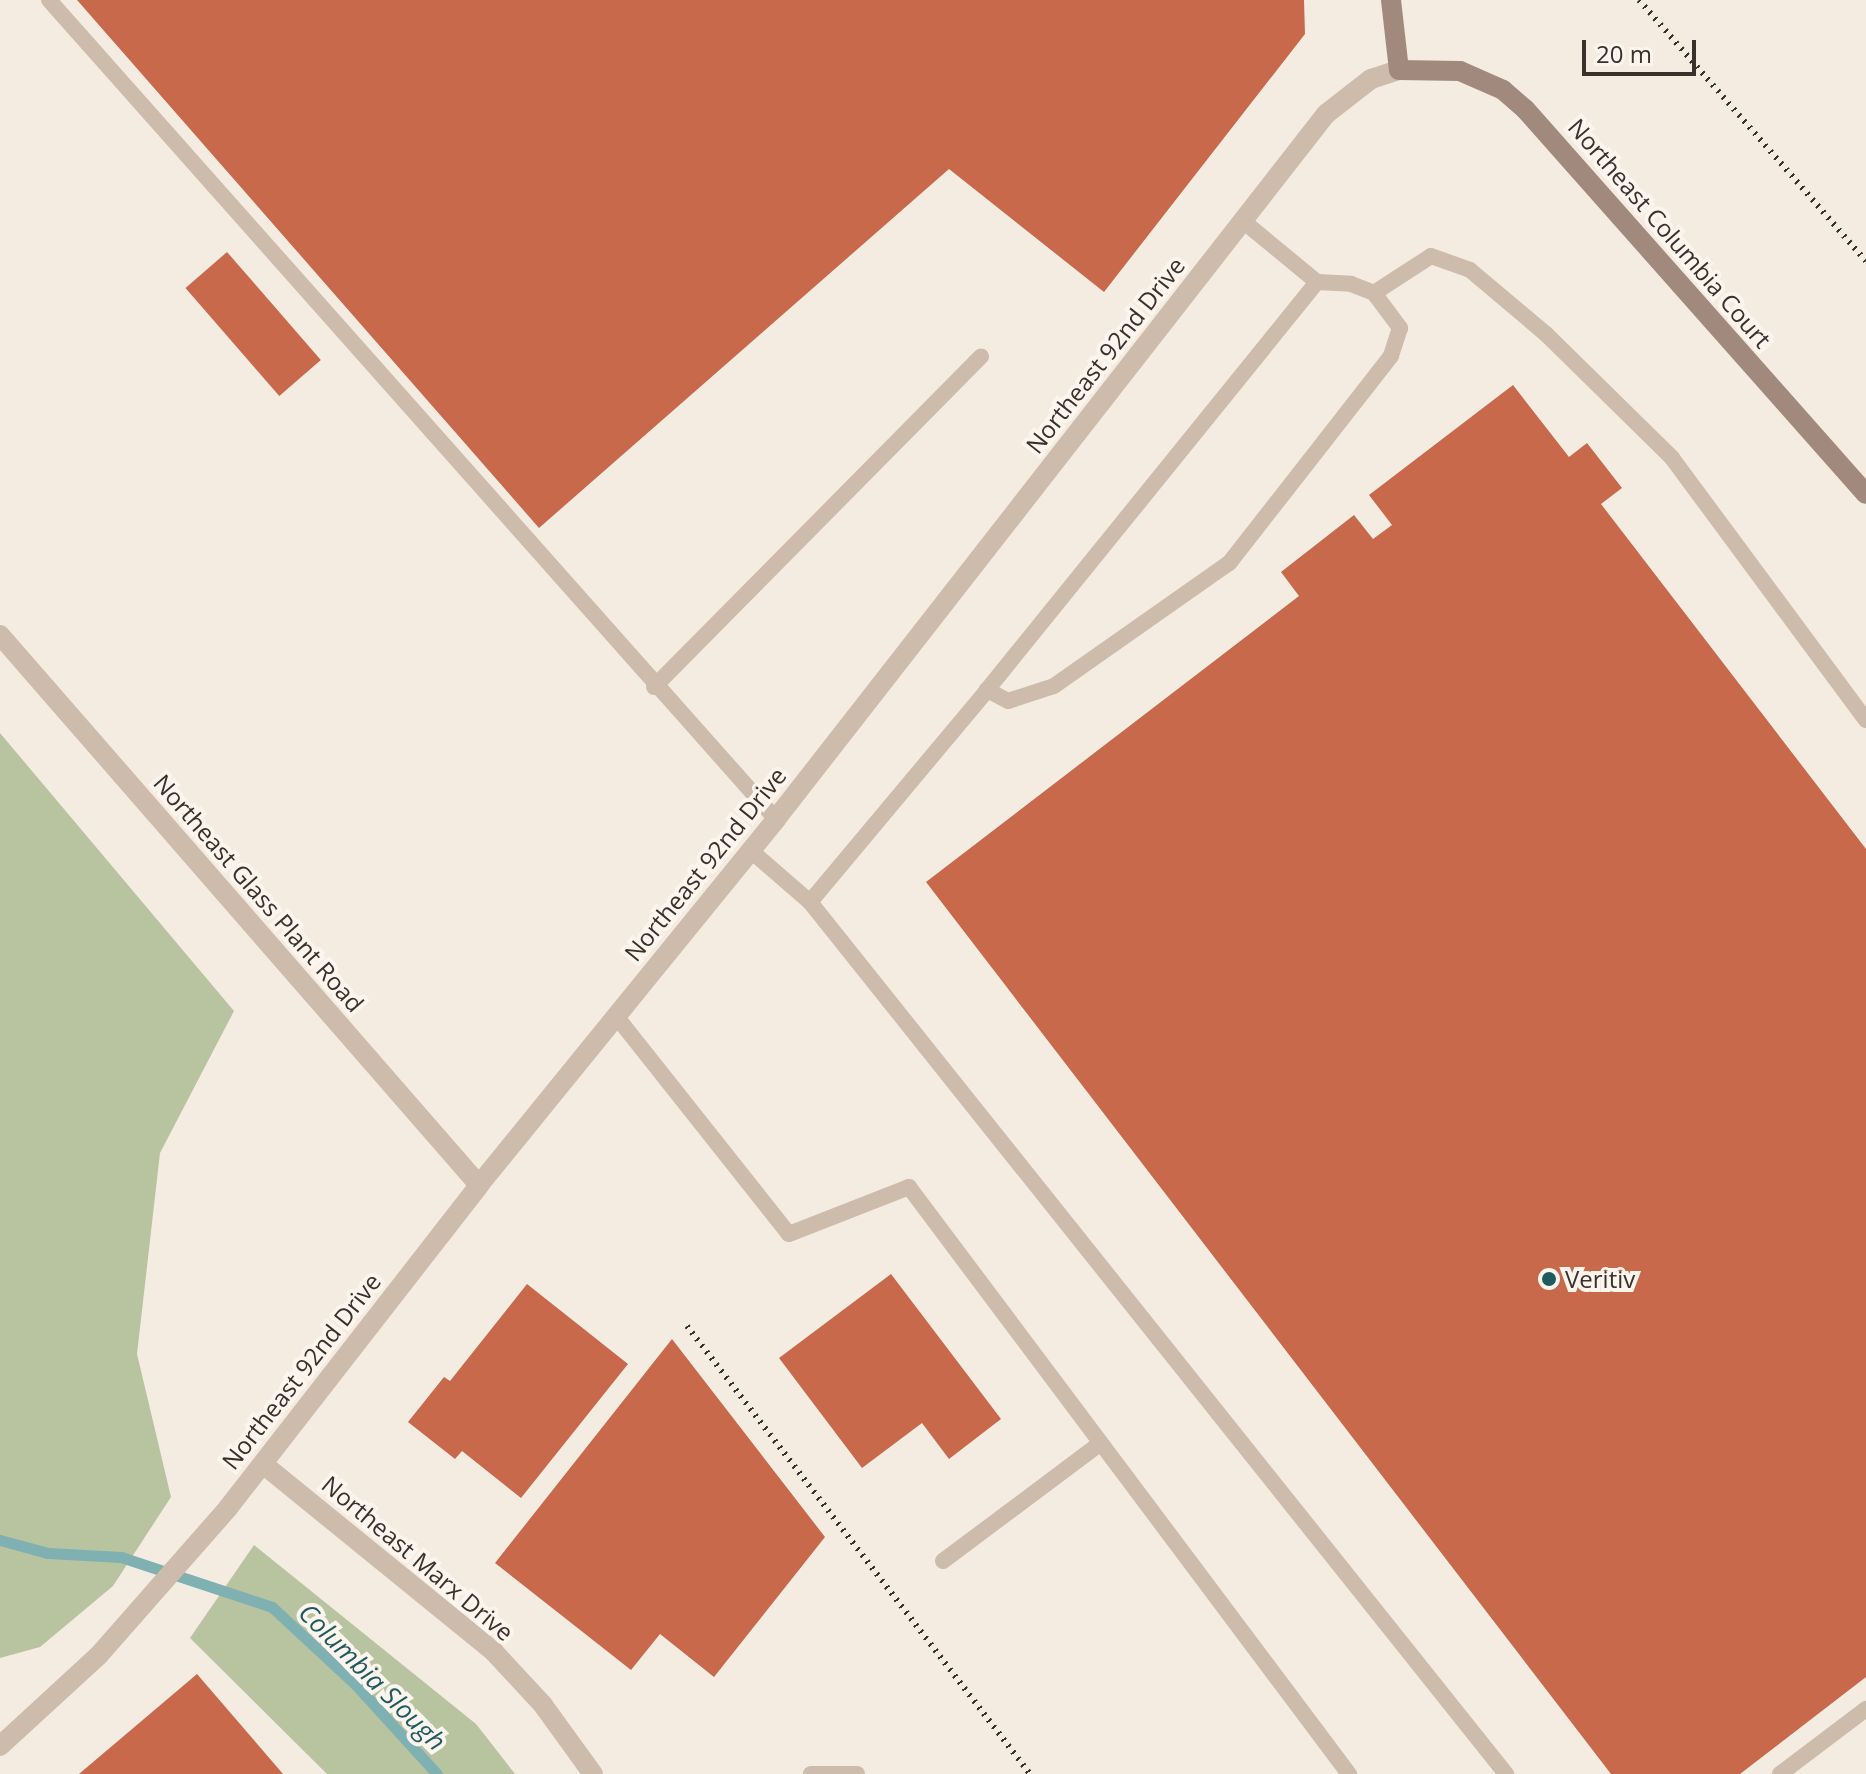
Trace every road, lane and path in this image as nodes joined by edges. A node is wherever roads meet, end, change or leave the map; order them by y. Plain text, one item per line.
1 (49, 0) edge
2 (1391, 0) edge
3 (1399, 70) junction
4 (1243, 221) junction
5 (1317, 282) junction
6 (1374, 293) junction
7 (981, 356) dead end
8 (1866, 494) edge
9 (0, 635) edge
10 (654, 687) junction
11 (987, 690) junction
12 (1866, 720) edge
13 (776, 819) junction
14 (750, 850) junction
15 (810, 902) junction
16 (616, 1016) junction
17 (479, 1185) junction
18 (1101, 1443) junction
19 (263, 1464) junction
20 (943, 1561) dead end
21 (1866, 1709) edge
22 (0, 1746) edge
23 (593, 1774) edge
24 (811, 1774) edge
25 (857, 1774) edge
26 (1349, 1774) edge
27 (1506, 1774) edge
28 (1780, 1774) edge

1 - 10 lane
2 - 3 street
3 - 4 street, Northeast 92nd Drive
3 - 8 street, Northeast Columbia Court
4 - 5 lane
4 - 13 street, Northeast 92nd Drive
5 - 6 lane
5 - 11 lane
6 - 11 lane
6 - 12 lane
7 - 10 lane
9 - 17 street, Northeast Glass Plant Road
10 - 13 lane
11 - 15 lane
13 - 14 street, Northeast 92nd Drive
14 - 15 lane
14 - 16 street, Northeast 92nd Drive
15 - 27 lane
16 - 17 street, Northeast 92nd Drive
16 - 18 lane
17 - 19 street, Northeast 92nd Drive
18 - 20 lane
18 - 26 lane
19 - 22 street, Northeast 92nd Drive
19 - 23 street, Northeast Marx Drive
21 - 28 lane
24 - 25 lane

